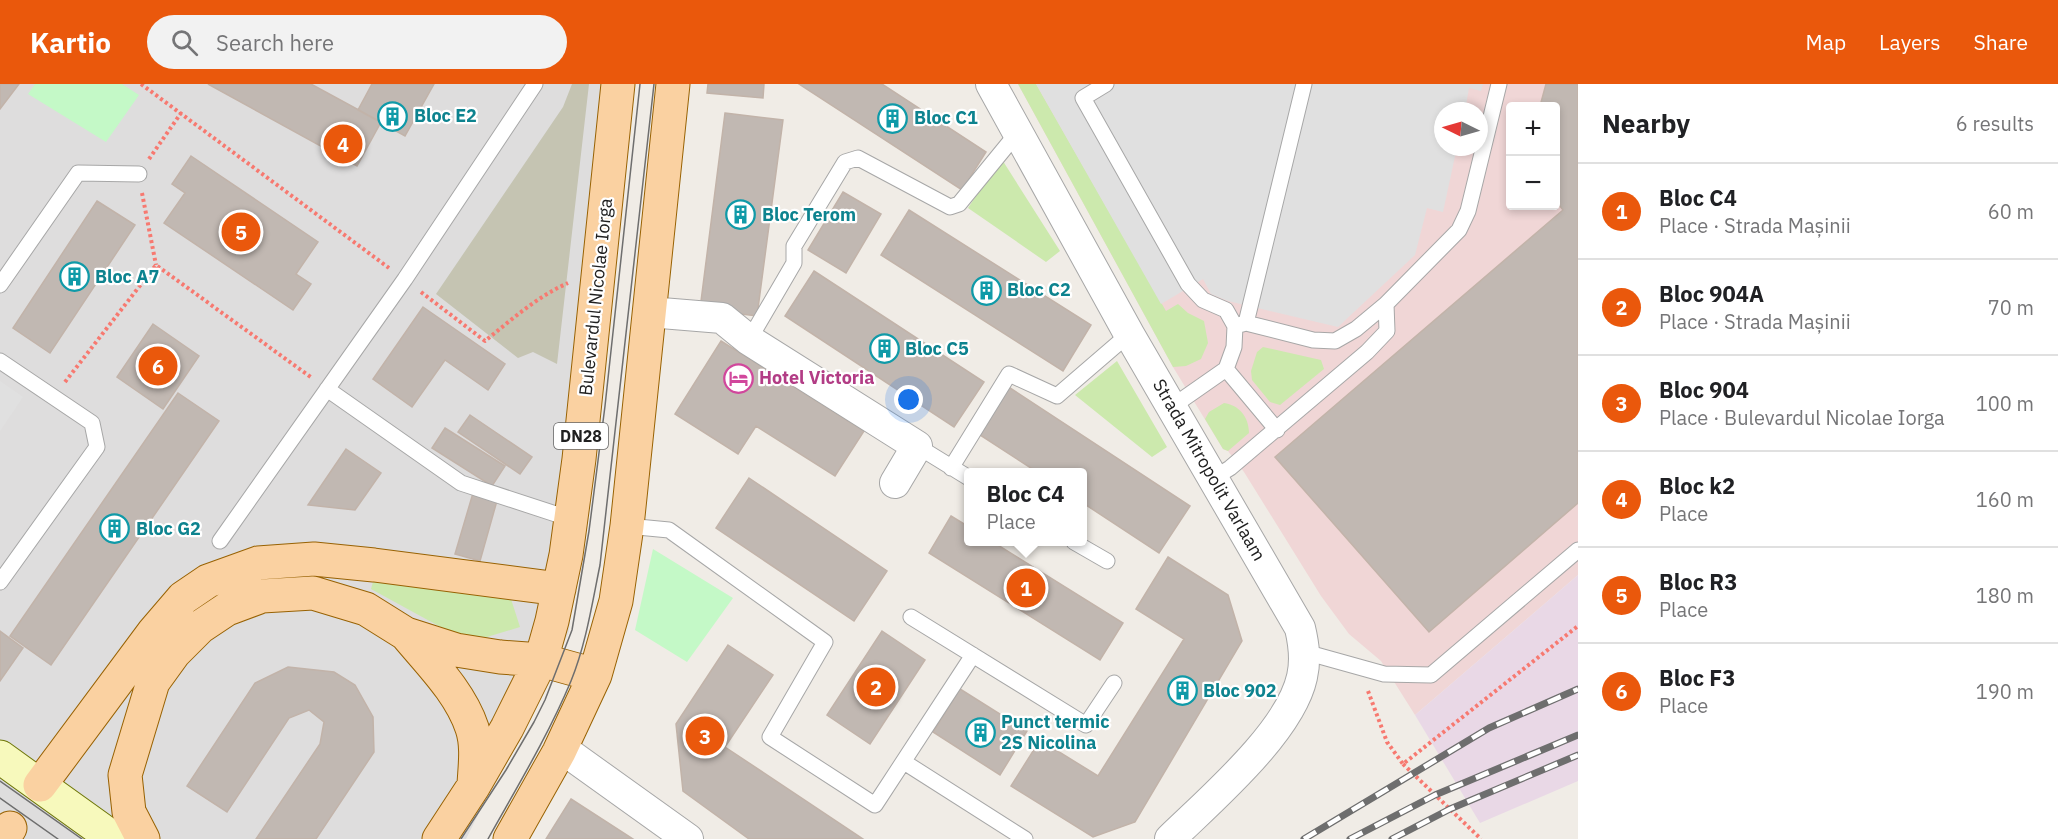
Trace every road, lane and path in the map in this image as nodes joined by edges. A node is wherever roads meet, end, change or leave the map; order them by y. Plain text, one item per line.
1 (141, 84) edge
2 (535, 84) edge
3 (618, 84) edge
4 (673, 84) edge
5 (991, 84) edge
6 (1106, 84) edge
7 (1304, 84) edge
8 (1499, 84) edge
9 (181, 113) junction
10 (1018, 132) junction
11 (139, 174) junction
12 (156, 265) junction
13 (405, 279) junction
14 (597, 283) junction
15 (0, 285) edge
16 (1386, 304) junction
17 (649, 312) junction
18 (1240, 325) junction
19 (1130, 334) junction
20 (749, 340) junction
21 (0, 361) edge
22 (1226, 369) junction
23 (327, 389) junction
24 (53, 397) junction
25 (1173, 406) junction
26 (1277, 430) junction
27 (917, 446) junction
28 (951, 468) junction
29 (964, 475) edge
30 (1214, 478) junction
31 (895, 483) dead end
32 (571, 519) junction
33 (627, 526) junction
34 (220, 541) dead end
35 (1081, 546) edge
36 (1578, 550) edge
37 (1107, 561) dead end
38 (0, 582) edge
39 (560, 589) junction
40 (911, 617) dead end
41 (1578, 626) edge
42 (406, 634) junction
43 (1305, 652) junction
44 (973, 655) junction
45 (541, 660) junction
46 (1359, 667) junction
47 (595, 675) junction
48 (1114, 683) dead end
49 (561, 748) junction
50 (0, 758) edge
51 (904, 762) junction
52 (1403, 764) junction
53 (40, 785) junction
54 (473, 787) junction
55 (114, 839) edge
56 (143, 839) edge
57 (440, 839) edge
58 (510, 839) edge
59 (688, 839) edge
60 (1025, 839) edge
61 (1170, 839) edge
62 (1481, 839) edge

1 - 9 path
2 - 13 lane
3 - 14 main road, Bulevardul Nicolae Iorga / DN28
4 - 17 main road, DN28
5 - 10 street, Strada Mitropolit Varlaam
6 - 18 lane
7 - 18 lane
8 - 16 lane
9 - 11 path
9 - 13 path
10 - 19 street, Strada Mitropolit Varlaam
10 - 20 lane
11 - 12 path
11 - 15 lane
12 - 23 path
12 - 24 path
13 - 14 path
13 - 23 lane
14 - 32 main road, Bulevardul Nicolae Iorga / DN28
16 - 18 lane
16 - 26 lane
17 - 20 street
17 - 33 main road, DN28
18 - 22 lane
19 - 25 street, Strada Mitropolit Varlaam
19 - 28 lane
20 - 27 street
21 - 24 lane
22 - 25 lane
22 - 26 lane
23 - 32 lane
23 - 34 lane
24 - 38 lane
25 - 30 street, Strada Mitropolit Varlaam
26 - 30 lane
27 - 28 lane
27 - 31 street
28 - 29 lane
30 - 43 street, Strada Mitropolit Varlaam
32 - 39 main road, Bulevardul Nicolae Iorga / DN28
33 - 47 main road, DN28
33 - 51 lane
35 - 37 lane
36 - 46 lane
39 - 45 main road, Bulevardul Nicolae Iorga / DN28
39 - 53 main road
40 - 44 lane
41 - 52 path
42 - 45 main road
42 - 54 main road
42 - 56 main road
43 - 46 lane
43 - 61 street, Strada Mitropolit Varlaam
44 - 48 lane
44 - 51 lane
45 - 47 main road
45 - 54 main road, Bulevardul Nicolae Iorga / DN28
46 - 52 path
47 - 49 main road, DN28
49 - 58 main road, DN28
49 - 59 street
50 - 53 main road
51 - 60 lane
52 - 62 path
53 - 55 main road
54 - 57 main road, Bulevardul Nicolae Iorga / DN28

